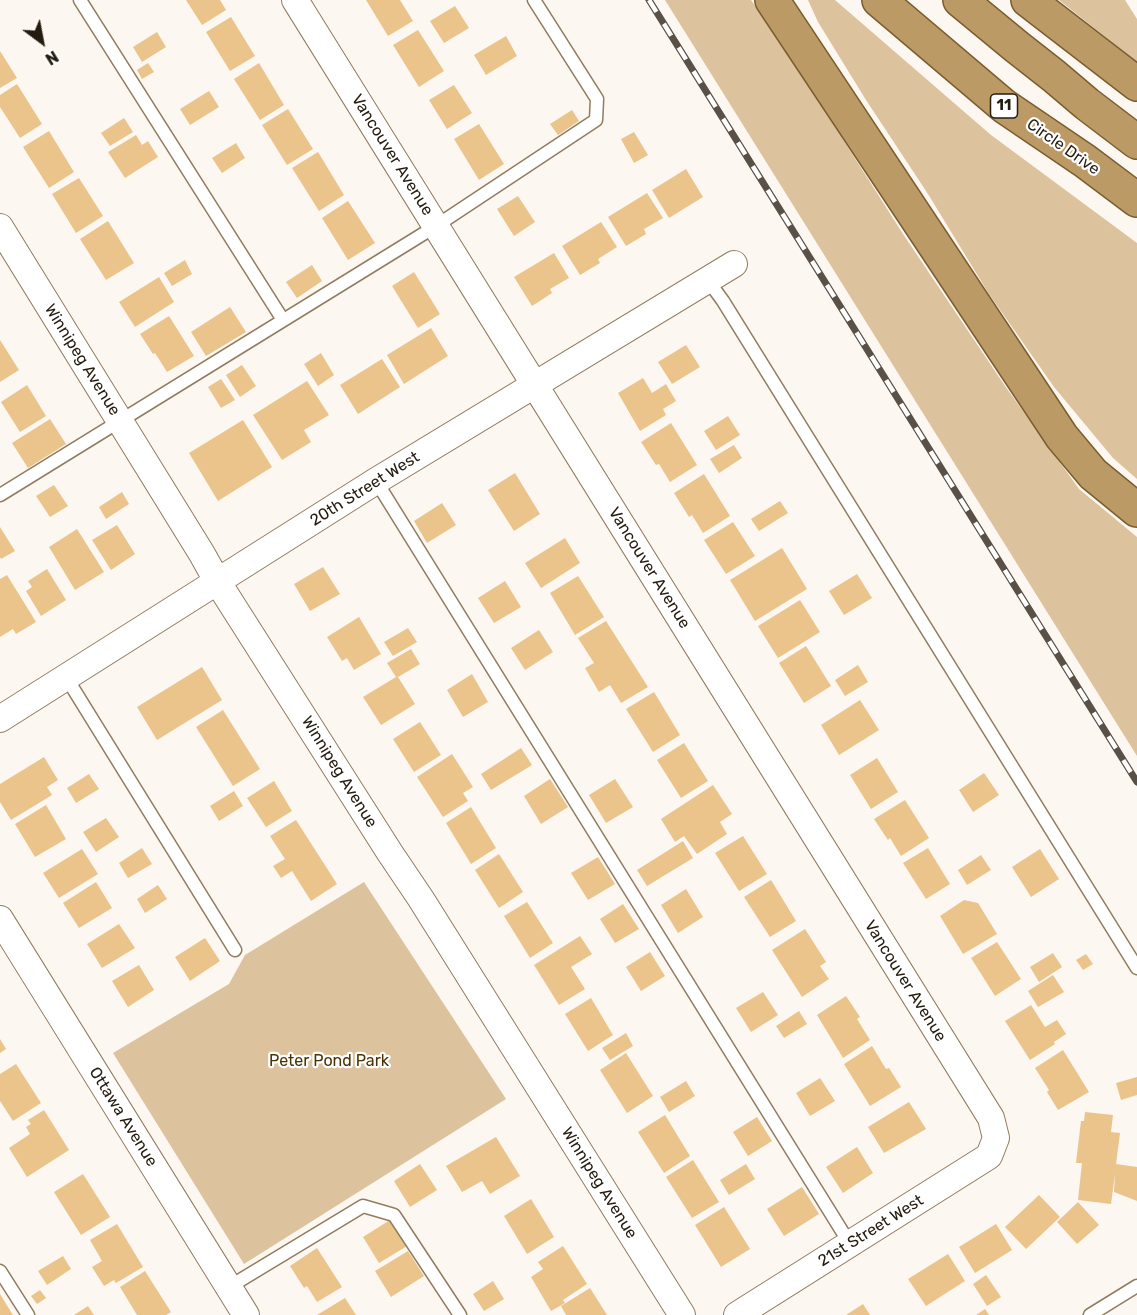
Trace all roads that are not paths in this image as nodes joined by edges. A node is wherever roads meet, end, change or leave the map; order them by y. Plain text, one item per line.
1 (80, 0) edge
2 (295, 0) edge
3 (534, 0) edge
4 (772, 0) edge
5 (879, 0) edge
6 (960, 0) edge
7 (1028, 0) edge
8 (1137, 84) edge
9 (1137, 142) edge
10 (1137, 200) edge
11 (435, 226) junction
12 (0, 227) edge
13 (734, 264) dead end
14 (707, 279) junction
15 (283, 320) junction
16 (535, 384) junction
17 (120, 421) junction
18 (376, 481) junction
19 (0, 495) edge
20 (1137, 510) edge
21 (217, 581) junction
22 (66, 677) junction
23 (0, 719) edge
24 (0, 919) edge
25 (235, 950) dead end
26 (1137, 968) edge
27 (996, 1138) joint
28 (850, 1244) junction
29 (0, 1270) edge
30 (1137, 1286) edge
31 (229, 1287) junction
32 (28, 1315) edge
33 (246, 1315) edge
34 (460, 1315) edge
35 (682, 1315) edge
36 (737, 1315) edge
37 (1090, 1315) edge

1 - 15 lane
2 - 11 street, Vancouver Avenue
3 - 11 lane
4 - 20 highway
5 - 10 highway, Circle Drive / 11
6 - 9 highway
7 - 8 highway
11 - 15 lane
11 - 16 street, Vancouver Avenue
12 - 17 street, Winnipeg Avenue
13 - 14 street, 20th Street West
14 - 16 street, 20th Street West
14 - 26 lane
15 - 17 lane
16 - 18 street, 20th Street West
16 - 27 street, Vancouver Avenue
17 - 19 lane
17 - 21 street, Winnipeg Avenue
18 - 21 street, 20th Street West
18 - 28 lane
21 - 22 street, 20th Street West
21 - 35 street, Winnipeg Avenue
22 - 23 street, 20th Street West
22 - 25 lane
24 - 31 street, Ottawa Avenue
27 - 28 street, 21st Street West
28 - 36 street, 21st Street West
29 - 32 lane
30 - 37 lane
31 - 33 street, Ottawa Avenue
31 - 34 lane

